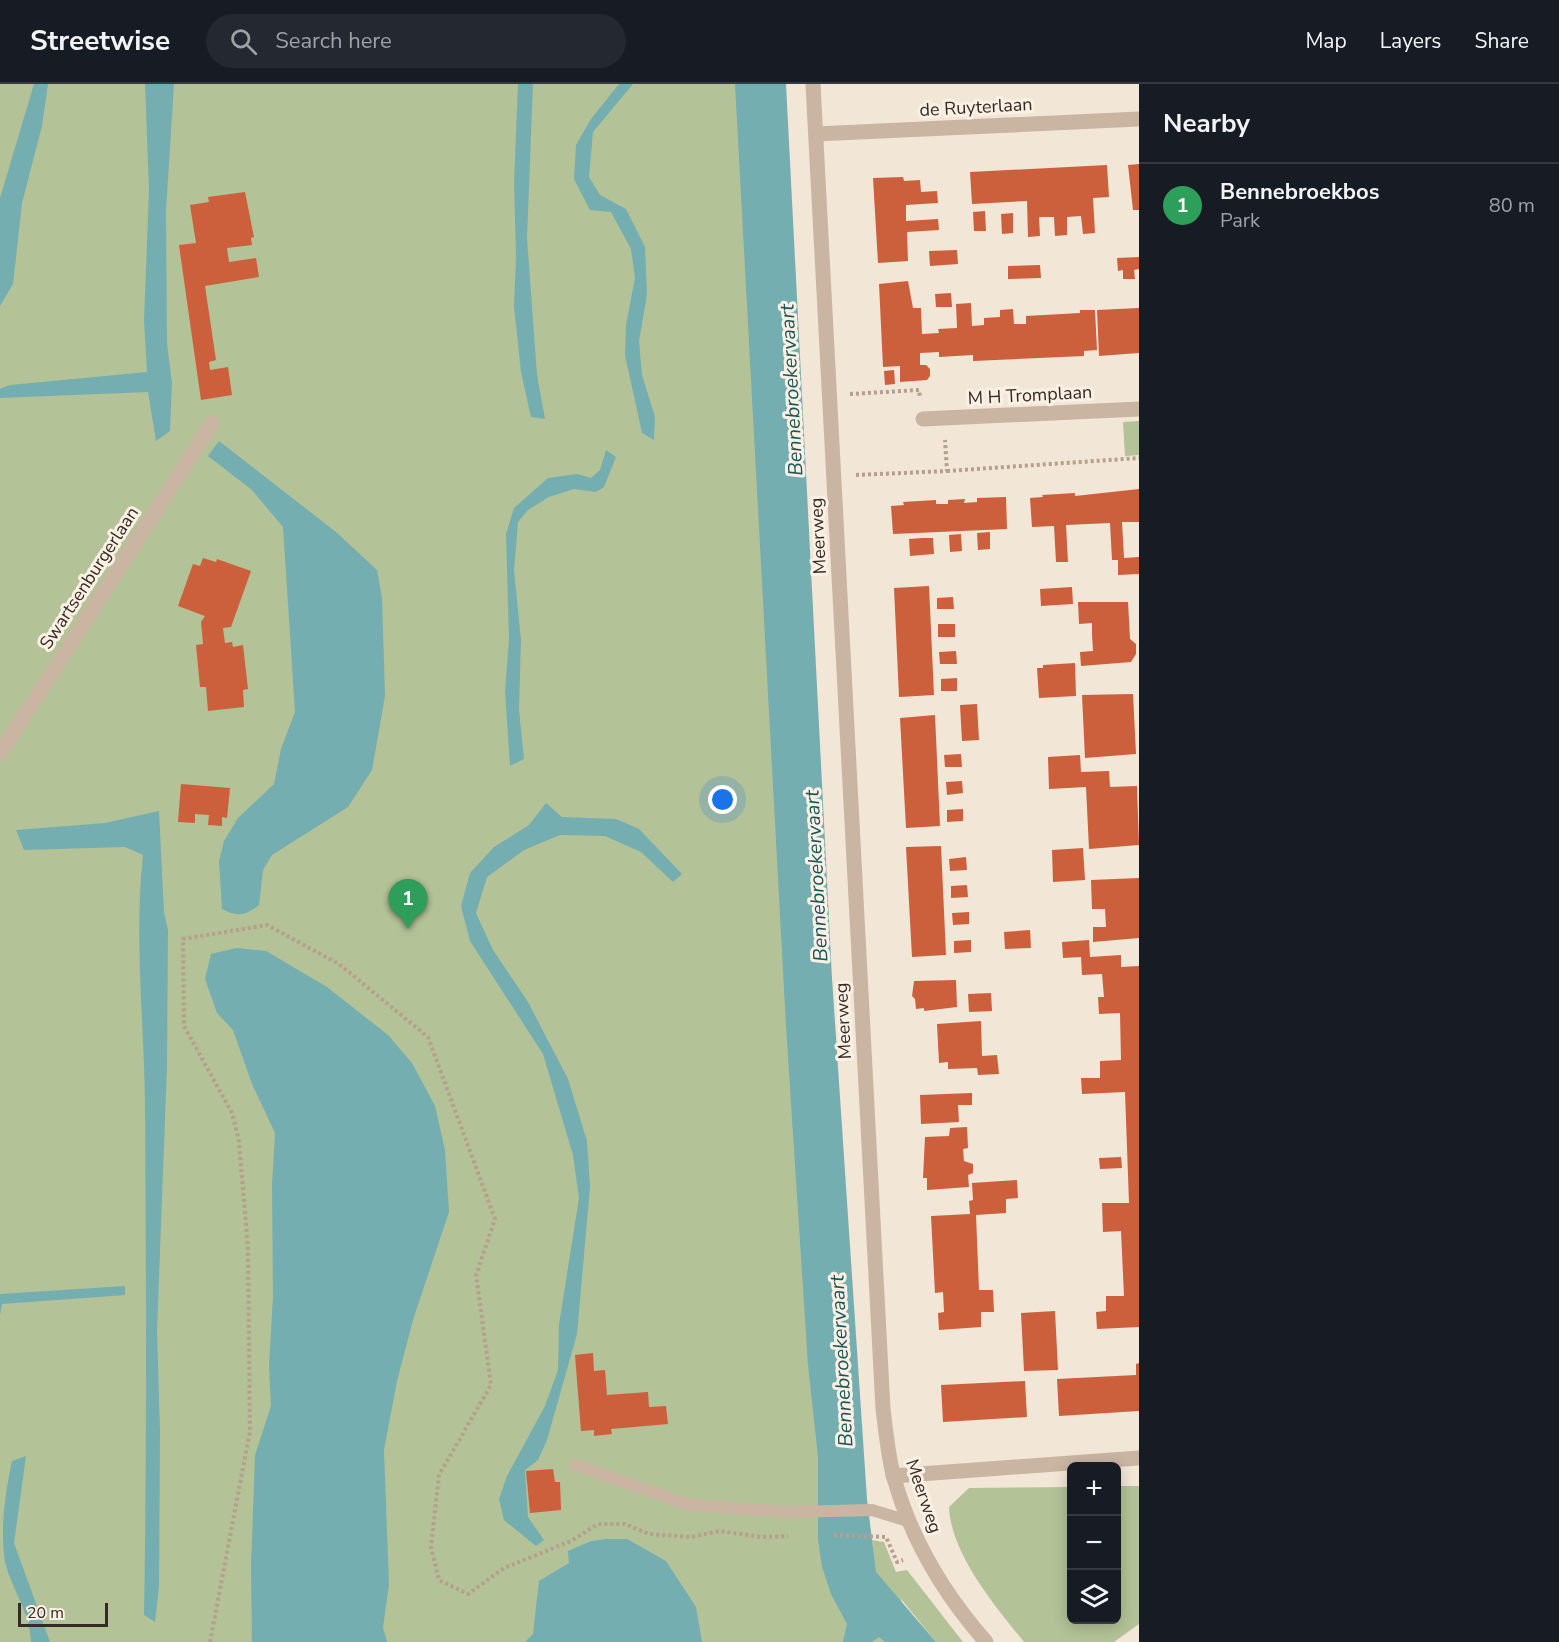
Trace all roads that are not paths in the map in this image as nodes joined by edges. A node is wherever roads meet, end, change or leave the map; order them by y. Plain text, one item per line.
1 (813, 84) edge
2 (1139, 119) edge
3 (816, 134) junction
4 (1139, 409) edge
5 (923, 419) road end
6 (212, 423) dead end
7 (0, 754) edge
8 (1139, 1458) edge
9 (575, 1465) dead end
10 (893, 1476) junction
11 (908, 1521) junction
12 (986, 1642) edge

1 - 3 street, Meerweg
2 - 3 street, de Ruyterlaan
3 - 10 street, Meerweg
4 - 5 street, M H Tromplaan
6 - 7 street, Swartsenburgerlaan
8 - 10 street
9 - 11 lane
10 - 11 street, Meerweg
11 - 12 street, Meerweg

